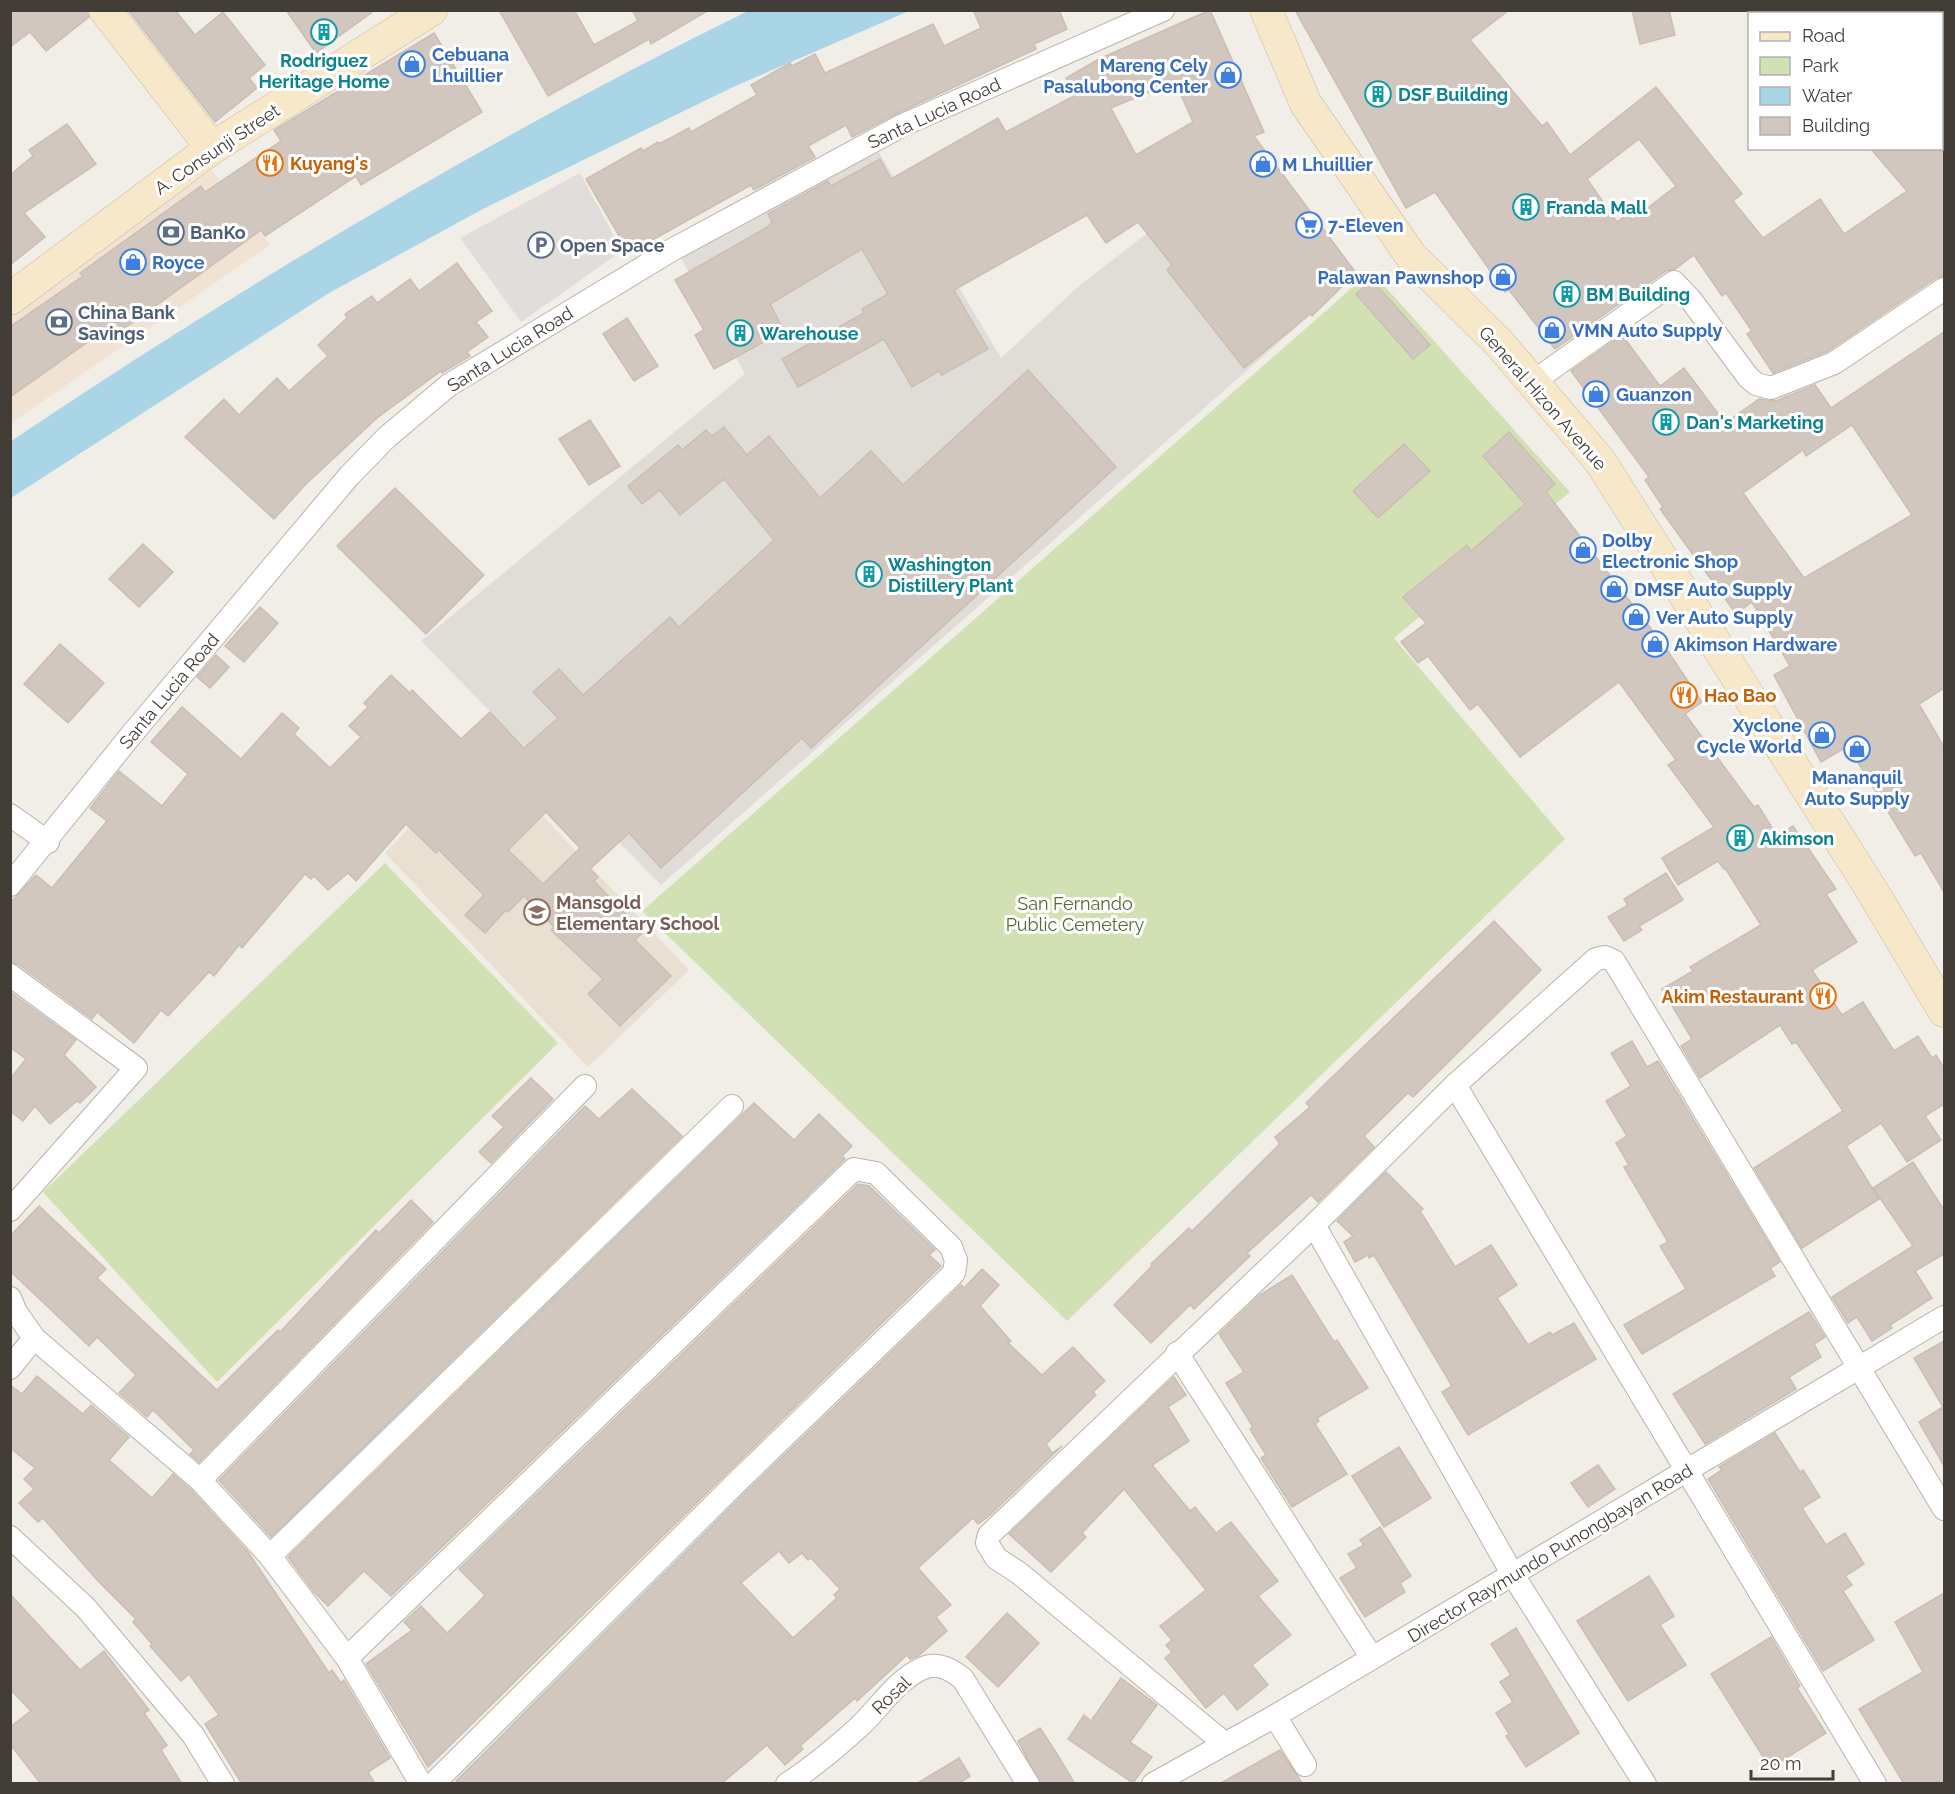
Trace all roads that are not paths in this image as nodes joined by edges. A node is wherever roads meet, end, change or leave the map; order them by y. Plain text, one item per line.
1 (105, 10) edge
2 (431, 10) edge
3 (1163, 10) edge
4 (1266, 10) edge
5 (212, 148) junction
6 (1942, 296) edge
7 (10, 299) edge
8 (1534, 381) junction
9 (10, 815) edge
10 (48, 842) junction
11 (10, 885) edge
12 (10, 975) edge
13 (1944, 1011) edge
14 (1455, 1085) junction
15 (585, 1086) dead end
16 (732, 1106) dead end
17 (10, 1210) edge
18 (1314, 1225) junction
19 (10, 1298) edge
20 (1944, 1317) edge
21 (34, 1338) junction
22 (1177, 1353) junction
23 (10, 1368) edge
24 (1860, 1368) junction
25 (1689, 1472) junction
26 (200, 1480) junction
27 (1944, 1509) edge
28 (10, 1537) edge
29 (270, 1556) junction
30 (1513, 1575) junction
31 (347, 1658) junction
32 (1372, 1658) junction
33 (1275, 1716) junction
34 (1224, 1743) junction
35 (1305, 1765) dead end
36 (223, 1784) edge
37 (421, 1784) edge
38 (433, 1784) edge
39 (787, 1784) edge
40 (1028, 1784) edge
41 (1152, 1784) edge
42 (1645, 1784) edge
43 (1875, 1784) edge

1 - 5 main road
2 - 5 main road, A. Consunji Street
3 - 10 street, Santa Lucia Road
4 - 8 main road, General Hizon Avenue
5 - 7 main road, A. Consunji Street
6 - 8 street
8 - 13 main road, General Hizon Avenue
9 - 10 street
10 - 11 street, Santa Lucia Road
12 - 17 street
14 - 18 street
14 - 24 street
14 - 25 street
15 - 26 street
16 - 29 street
18 - 22 street
18 - 30 street
19 - 21 street
20 - 24 street, Director Raymundo Punongbayan Road
21 - 23 street
21 - 26 street
22 - 32 street
22 - 34 street
24 - 25 street, Director Raymundo Punongbayan Road
24 - 27 street
25 - 30 street, Director Raymundo Punongbayan Road
25 - 43 street
26 - 29 street
28 - 36 street
29 - 31 street
30 - 32 street, Director Raymundo Punongbayan Road
30 - 42 street
31 - 37 street
31 - 38 street
32 - 33 street, Director Raymundo Punongbayan Road
33 - 34 street, Director Raymundo Punongbayan Road
33 - 35 street
34 - 41 street, Director Raymundo Punongbayan Road
39 - 40 street, Rosal

